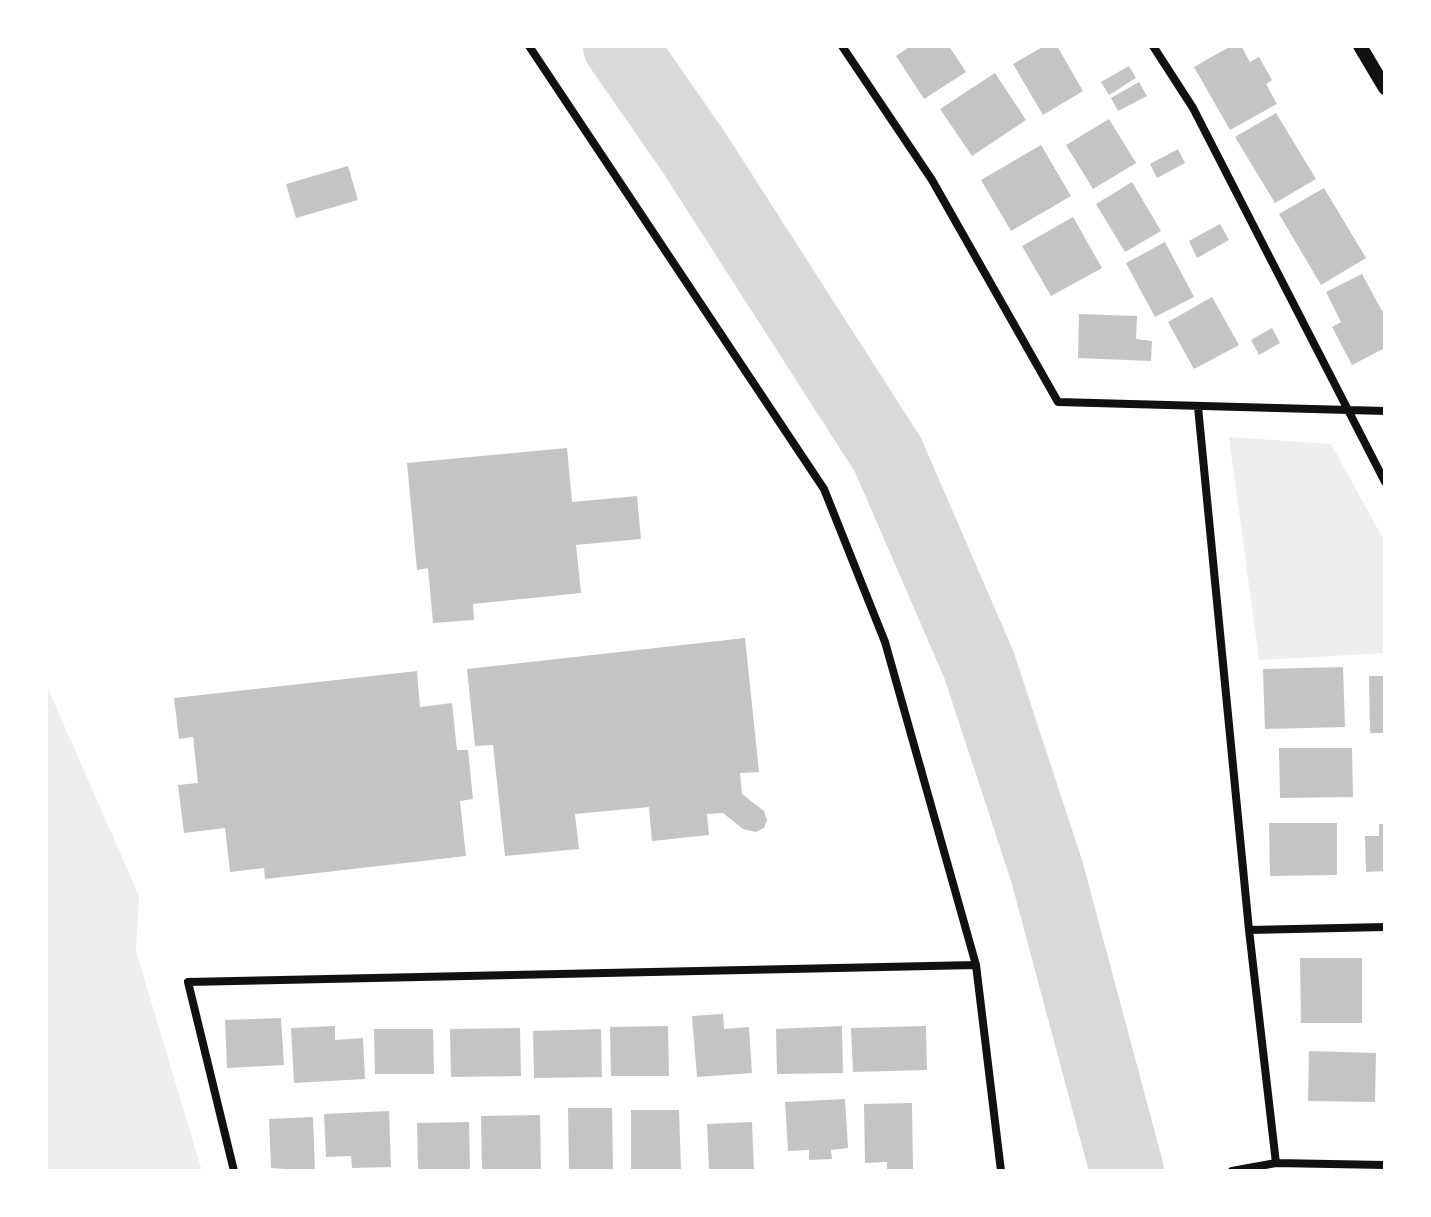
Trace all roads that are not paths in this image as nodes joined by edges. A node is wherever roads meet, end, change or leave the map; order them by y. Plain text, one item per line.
1 (529, 46) edge
2 (842, 46) edge
3 (1153, 46) edge
4 (1360, 46) edge
5 (1385, 88) edge
6 (1198, 407) junction
7 (1345, 409) junction
8 (1385, 411) edge
9 (1385, 482) edge
10 (1385, 927) edge
11 (1249, 930) junction
12 (976, 965) junction
13 (1276, 1163) junction
14 (1385, 1165) edge
15 (234, 1171) edge
16 (1001, 1171) edge
17 (1232, 1171) edge

1 - 12 street
2 - 6 street
3 - 7 street
4 - 5 street
6 - 7 street
6 - 11 street
7 - 8 street
7 - 9 street
10 - 11 street
11 - 13 street
12 - 15 street
12 - 16 street
13 - 14 street
13 - 17 street

